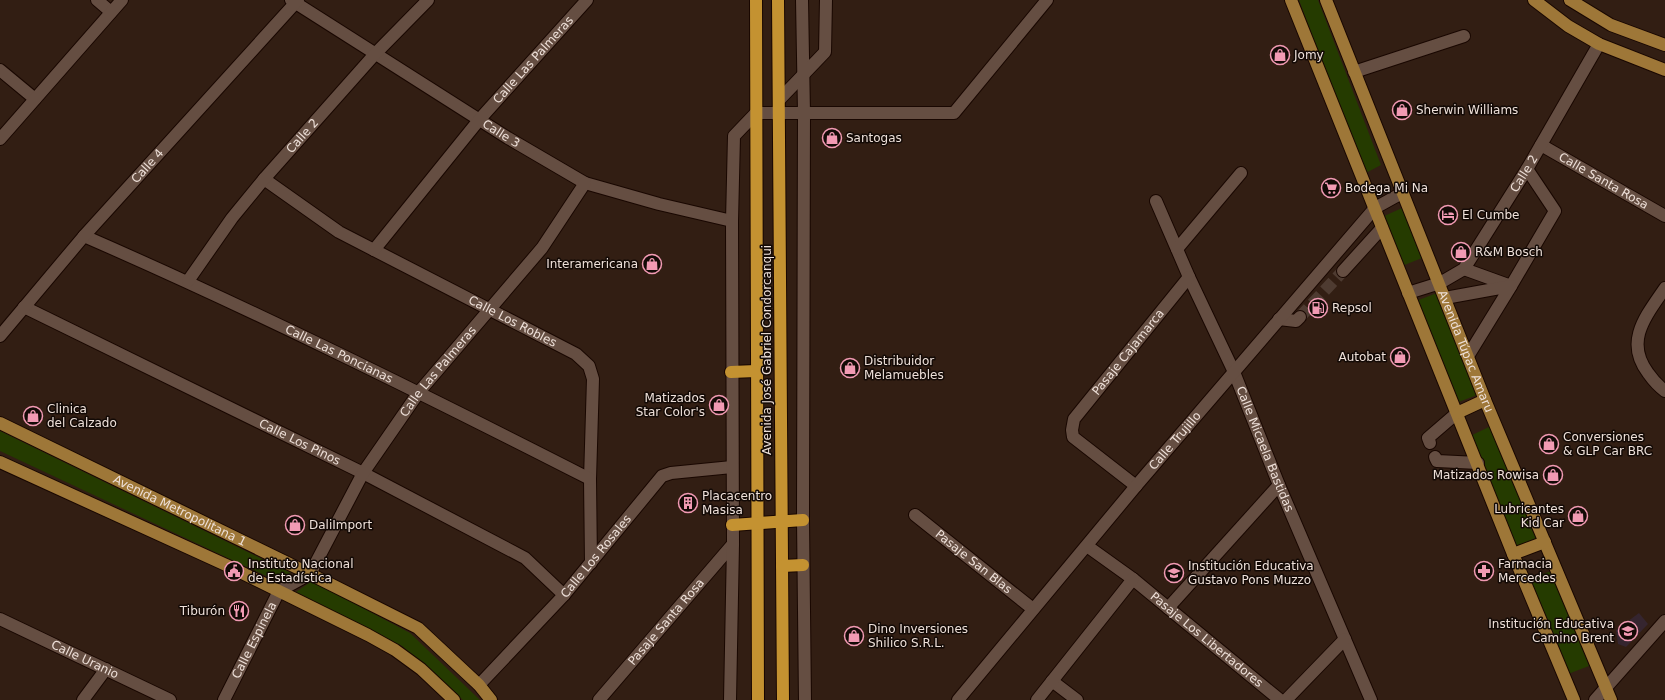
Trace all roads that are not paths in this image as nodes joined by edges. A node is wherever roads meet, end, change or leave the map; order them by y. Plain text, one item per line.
1 (97, 0) edge
2 (122, 0) edge
3 (428, 0) edge
4 (587, 0) edge
5 (756, 0) edge
6 (778, 0) edge
7 (802, 0) edge
8 (826, 0) edge
9 (1047, 0) edge
10 (1291, 0) edge
11 (1326, 0) edge
12 (1534, 0) edge
13 (295, 1) edge
14 (1576, 2) edge
15 (111, 12) junction
16 (1464, 36) dead end
17 (1599, 44) junction
18 (1665, 46) edge
19 (375, 54) junction
20 (0, 70) edge
21 (1665, 70) edge
22 (1354, 72) junction
23 (804, 73) junction
24 (35, 99) junction
25 (779, 100) junction
26 (756, 113) junction
27 (779, 113) junction
28 (804, 113) junction
29 (479, 120) junction
30 (0, 138) edge
31 (1541, 145) junction
32 (1527, 169) junction
33 (1241, 173) dead end
34 (264, 179) junction
35 (586, 183) junction
36 (1402, 193) junction
37 (1156, 201) dead end
38 (1375, 208) junction
39 (1665, 216) edge
40 (732, 221) junction
41 (1382, 228) junction
42 (84, 236) junction
43 (1342, 247) junction
44 (1177, 249) junction
45 (374, 250) junction
46 (1464, 269) junction
47 (1189, 277) junction
48 (188, 281) junction
49 (1440, 284) junction
50 (1511, 286) junction
51 (1665, 288) edge
52 (1408, 293) junction
53 (1445, 298) junction
54 (24, 307) junction
55 (490, 309) junction
56 (1300, 317) tunnel mouth
57 (1279, 319) junction
58 (0, 336) edge
59 (1468, 356) junction
60 (756, 371) junction
61 (731, 372) junction
62 (1234, 372) junction
63 (1665, 391) edge
64 (419, 392) junction
65 (1485, 400) junction
66 (1456, 413) junction
67 (0, 423) edge
68 (1430, 443) dead end
69 (1435, 457) dead end
70 (0, 462) edge
71 (1478, 463) junction
72 (732, 467) junction
73 (363, 473) junction
74 (590, 479) junction
75 (1280, 485) junction
76 (1136, 486) junction
77 (915, 515) dead end
78 (802, 520) junction
79 (782, 521) junction
80 (758, 523) junction
81 (732, 525) junction
82 (1545, 542) junction
83 (733, 544) junction
84 (1087, 546) junction
85 (1513, 554) junction
86 (591, 563) junction
87 (803, 565) junction
88 (782, 566) junction
89 (310, 574) junction
90 (1132, 579) junction
91 (279, 591) junction
92 (564, 595) junction
93 (1168, 608) junction
94 (1033, 609) junction
95 (0, 619) edge
96 (1665, 621) edge
97 (1345, 639) junction
98 (106, 669) junction
99 (1052, 681) junction
100 (479, 685) junction
101 (1606, 688) junction
102 (83, 700) edge
103 (170, 700) edge
104 (224, 700) edge
105 (454, 700) edge
106 (491, 700) edge
107 (599, 700) edge
108 (730, 700) edge
109 (758, 700) edge
110 (783, 700) edge
111 (805, 700) edge
112 (958, 700) edge
113 (1037, 700) edge
114 (1077, 700) edge
115 (1280, 700) edge
116 (1286, 700) edge
117 (1370, 700) edge
118 (1574, 700) edge
119 (1595, 700) edge
120 (1611, 700) edge

1 - 15 street
2 - 15 street
3 - 19 street, Calle 2
4 - 29 street, Calle Las Palmeras
5 - 26 highway, Avenida José Gabriel Condorcanqui
6 - 25 highway, Avenida José Gabriel Condorcanqui
7 - 23 street
8 - 23 street
9 - 28 street
10 - 38 main road
11 - 22 main road, Avenida Túpac Amaru
12 - 17 main road
13 - 19 street, Calle 3
13 - 42 street, Calle 4
14 - 18 main road
15 - 24 street
16 - 22 street
17 - 21 main road
17 - 31 street, Calle 2
19 - 29 street, Calle 3
19 - 34 street, Calle 2
20 - 24 street
22 - 36 main road, Avenida Túpac Amaru
23 - 25 street
23 - 28 street
24 - 30 street
25 - 27 highway, Avenida José Gabriel Condorcanqui
26 - 27 street
26 - 40 street
26 - 60 highway, Avenida José Gabriel Condorcanqui
27 - 28 street
27 - 79 highway, Avenida José Gabriel Condorcanqui
28 - 78 street
29 - 35 street, Calle 3
29 - 45 street, Calle Las Palmeras
31 - 32 street, Calle 2
31 - 39 street, Calle Santa Rosa
32 - 46 street, Calle 2
32 - 50 street
33 - 44 street
34 - 45 street, Calle Los Robles
34 - 48 street, Calle 2
35 - 40 street, Calle 3
35 - 55 street, Calle Las Palmeras
36 - 38 street, Calle Trujillo
36 - 49 main road, Avenida Túpac Amaru
37 - 44 street, Calle Micaela Bastidas
38 - 41 main road
38 - 43 street, Calle Trujillo
40 - 61 street
41 - 43 street
41 - 52 main road
42 - 48 street, Calle Las Poncianas
42 - 54 street, Calle 4
43 - 57 street, Calle Trujillo
44 - 47 street, Calle Micaela Bastidas
45 - 55 street, Calle Los Robles
46 - 49 street, Calle 2
46 - 50 street
47 - 62 street, Calle Micaela Bastidas
47 - 76 street, Pasaje Cajamarca
48 - 64 street, Calle Las Poncianas
49 - 52 street, Calle 2
49 - 53 main road, Avenida Túpac Amaru
50 - 53 street
50 - 59 street
51 - 63 street
52 - 66 main road
53 - 59 main road, Avenida Túpac Amaru
54 - 58 street, Calle 4
54 - 73 street, Calle Los Pinos
55 - 64 street, Calle Las Palmeras
55 - 74 street, Calle Los Robles
56 - 57 street
57 - 62 street, Calle Trujillo
59 - 65 main road, Avenida Túpac Amaru
60 - 61 highway
60 - 80 highway, Avenida José Gabriel Condorcanqui
61 - 72 street
62 - 75 street, Calle Micaela Bastidas
62 - 76 street, Calle Trujillo
64 - 73 street, Calle Las Palmeras
64 - 74 street, Calle Las Poncianas
65 - 66 main road
65 - 82 main road, Avenida Túpac Amaru
66 - 68 street
66 - 71 main road
67 - 89 main road, Avenida Metropolitana 1
69 - 71 street
70 - 91 main road
71 - 85 main road
72 - 81 street
72 - 86 street, Calle Los Rosales
73 - 89 street, Calle Las Palmeras
73 - 92 street, Calle Los Pinos
74 - 86 street, Calle Los Robles
75 - 93 street
75 - 97 street, Calle Micaela Bastidas
76 - 84 street, Calle Trujillo
77 - 94 street, Pasaje San Blas
78 - 79 highway
78 - 87 street
79 - 80 highway
79 - 88 highway, Avenida José Gabriel Condorcanqui
80 - 81 highway
80 - 109 highway, Avenida José Gabriel Condorcanqui
81 - 83 street
82 - 85 main road
82 - 101 main road, Avenida Túpac Amaru
83 - 107 street, Pasaje Santa Rosa
83 - 108 street
84 - 90 street, Pasaje Los Libertadores
84 - 94 street, Calle Trujillo
85 - 118 main road
86 - 92 street, Calle Los Rosales
87 - 88 highway
87 - 111 street
88 - 110 highway, Avenida José Gabriel Condorcanqui
89 - 91 street, Calle Espinela
89 - 100 main road, Avenida Metropolitana 1
90 - 93 street, Pasaje Los Libertadores
90 - 99 street
91 - 104 street, Calle Espinela
91 - 105 main road
92 - 100 street, Calle Los Rosales
93 - 115 street, Pasaje Los Libertadores
94 - 112 street, Calle Trujillo
95 - 98 street, Calle Uranio
96 - 101 street
97 - 116 street
97 - 117 street, Calle Micaela Bastidas
98 - 102 street
98 - 103 street, Calle Uranio
99 - 113 street
99 - 114 street
100 - 106 main road, Avenida Metropolitana 1
101 - 119 street
101 - 120 main road, Avenida Túpac Amaru

